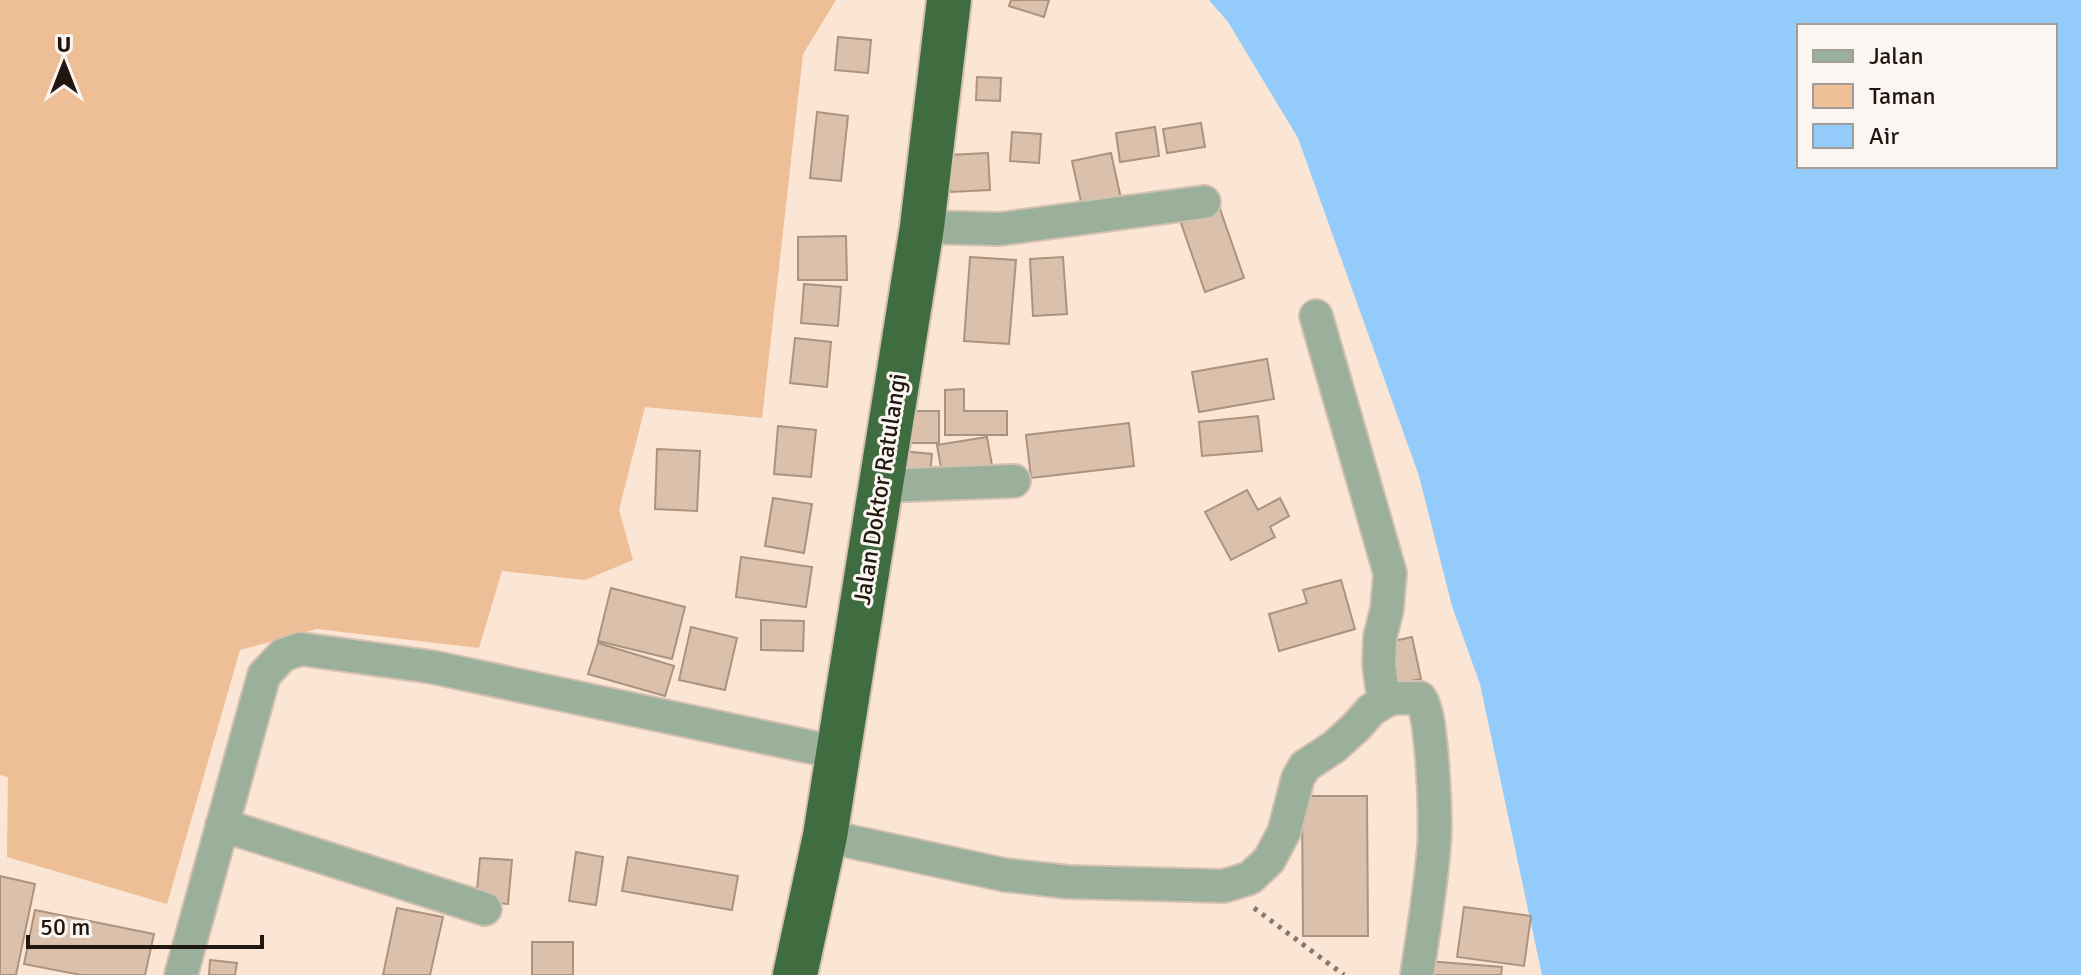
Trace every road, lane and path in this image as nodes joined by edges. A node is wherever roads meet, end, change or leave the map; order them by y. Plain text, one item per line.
1 (949, 0) edge
2 (1204, 202) dead end
3 (922, 227) junction
4 (1316, 316) dead end
5 (1014, 481) dead end
6 (880, 486) junction
7 (1384, 702) junction
8 (839, 753) junction
9 (222, 825) junction
10 (825, 836) junction
11 (1224, 886) junction
12 (485, 909) dead end
13 (181, 975) edge
14 (795, 975) edge
15 (1344, 975) edge
16 (1417, 975) edge

1 - 3 highway, Jalan Doktor Ratulangi
2 - 3 street
3 - 6 highway, Jalan Doktor Ratulangi
4 - 7 street
5 - 6 street
6 - 8 highway, Jalan Doktor Ratulangi
7 - 11 street
7 - 16 street
8 - 9 street
8 - 10 highway, Jalan Doktor Ratulangi
9 - 12 street
9 - 13 street
10 - 11 street
10 - 14 highway, Jalan Doktor Ratulangi
11 - 15 path

